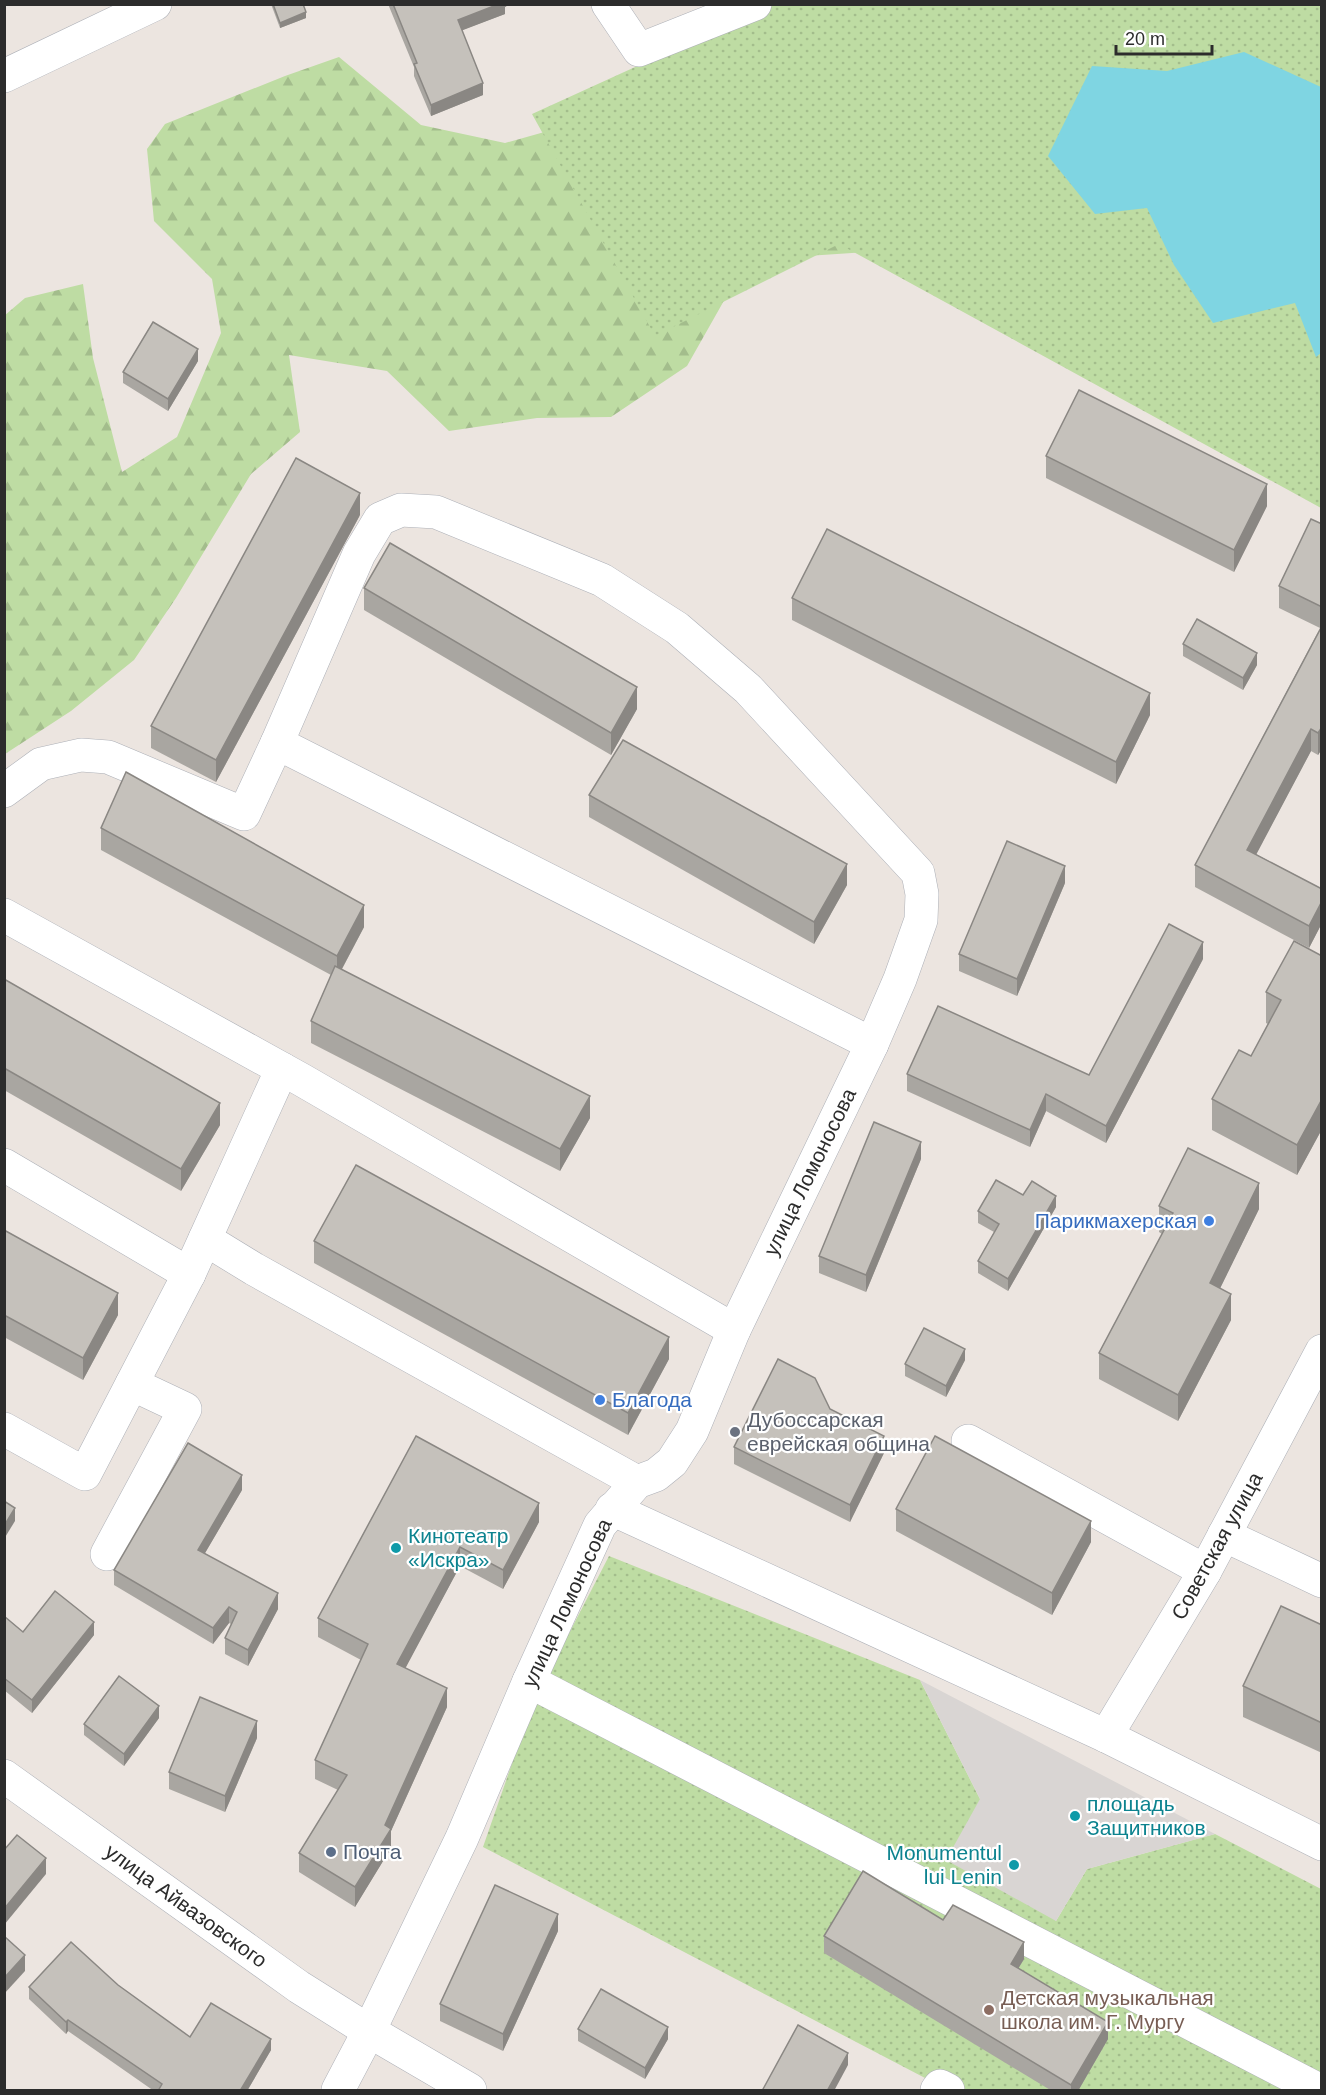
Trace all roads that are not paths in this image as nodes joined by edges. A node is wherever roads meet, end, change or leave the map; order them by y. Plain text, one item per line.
1 (155, 4) edge
2 (608, 4) edge
3 (756, 4) edge
4 (4, 76) edge
5 (277, 743) junction
6 (4, 791) edge
7 (4, 915) edge
8 (872, 1044) junction
9 (282, 1069) junction
10 (4, 1166) edge
11 (205, 1239) junction
12 (189, 1274) junction
13 (734, 1330) junction
14 (1322, 1351) edge
15 (132, 1384) junction
16 (4, 1429) edge
17 (968, 1441) dead end
18 (637, 1482) junction
19 (612, 1509) junction
20 (1224, 1535) junction
21 (107, 1554) dead end
22 (1205, 1571) junction
23 (1322, 1581) edge
24 (529, 1681) junction
25 (1106, 1737) junction
26 (4, 1776) edge
27 (1322, 1844) edge
28 (369, 2031) junction
29 (338, 2091) edge
30 (470, 2091) edge
31 (937, 2091) edge
32 (948, 2091) edge
33 (1319, 2091) edge

1 - 4 street
2 - 3 street
5 - 6 street
5 - 8 street
5 - 8 street, улица Ломоносова
7 - 9 street
8 - 13 street, улица Ломоносова
9 - 11 street
9 - 13 street
10 - 12 street
11 - 12 street
11 - 18 street
12 - 15 street
13 - 18 street, улица Ломоносова
14 - 20 street, Советская улица
15 - 16 street
15 - 21 street
17 - 22 street
18 - 19 street, улица Ломоносова
19 - 24 street, улица Ломоносова
19 - 25 street
20 - 22 street, Советская улица
20 - 23 street
22 - 25 street, Советская улица
24 - 28 street, улица Ломоносова
24 - 33 street
25 - 27 street
26 - 28 street, улица Айвазовского
28 - 29 street, улица Ломоносова
28 - 30 street, улица Айвазовского
31 - 32 street

